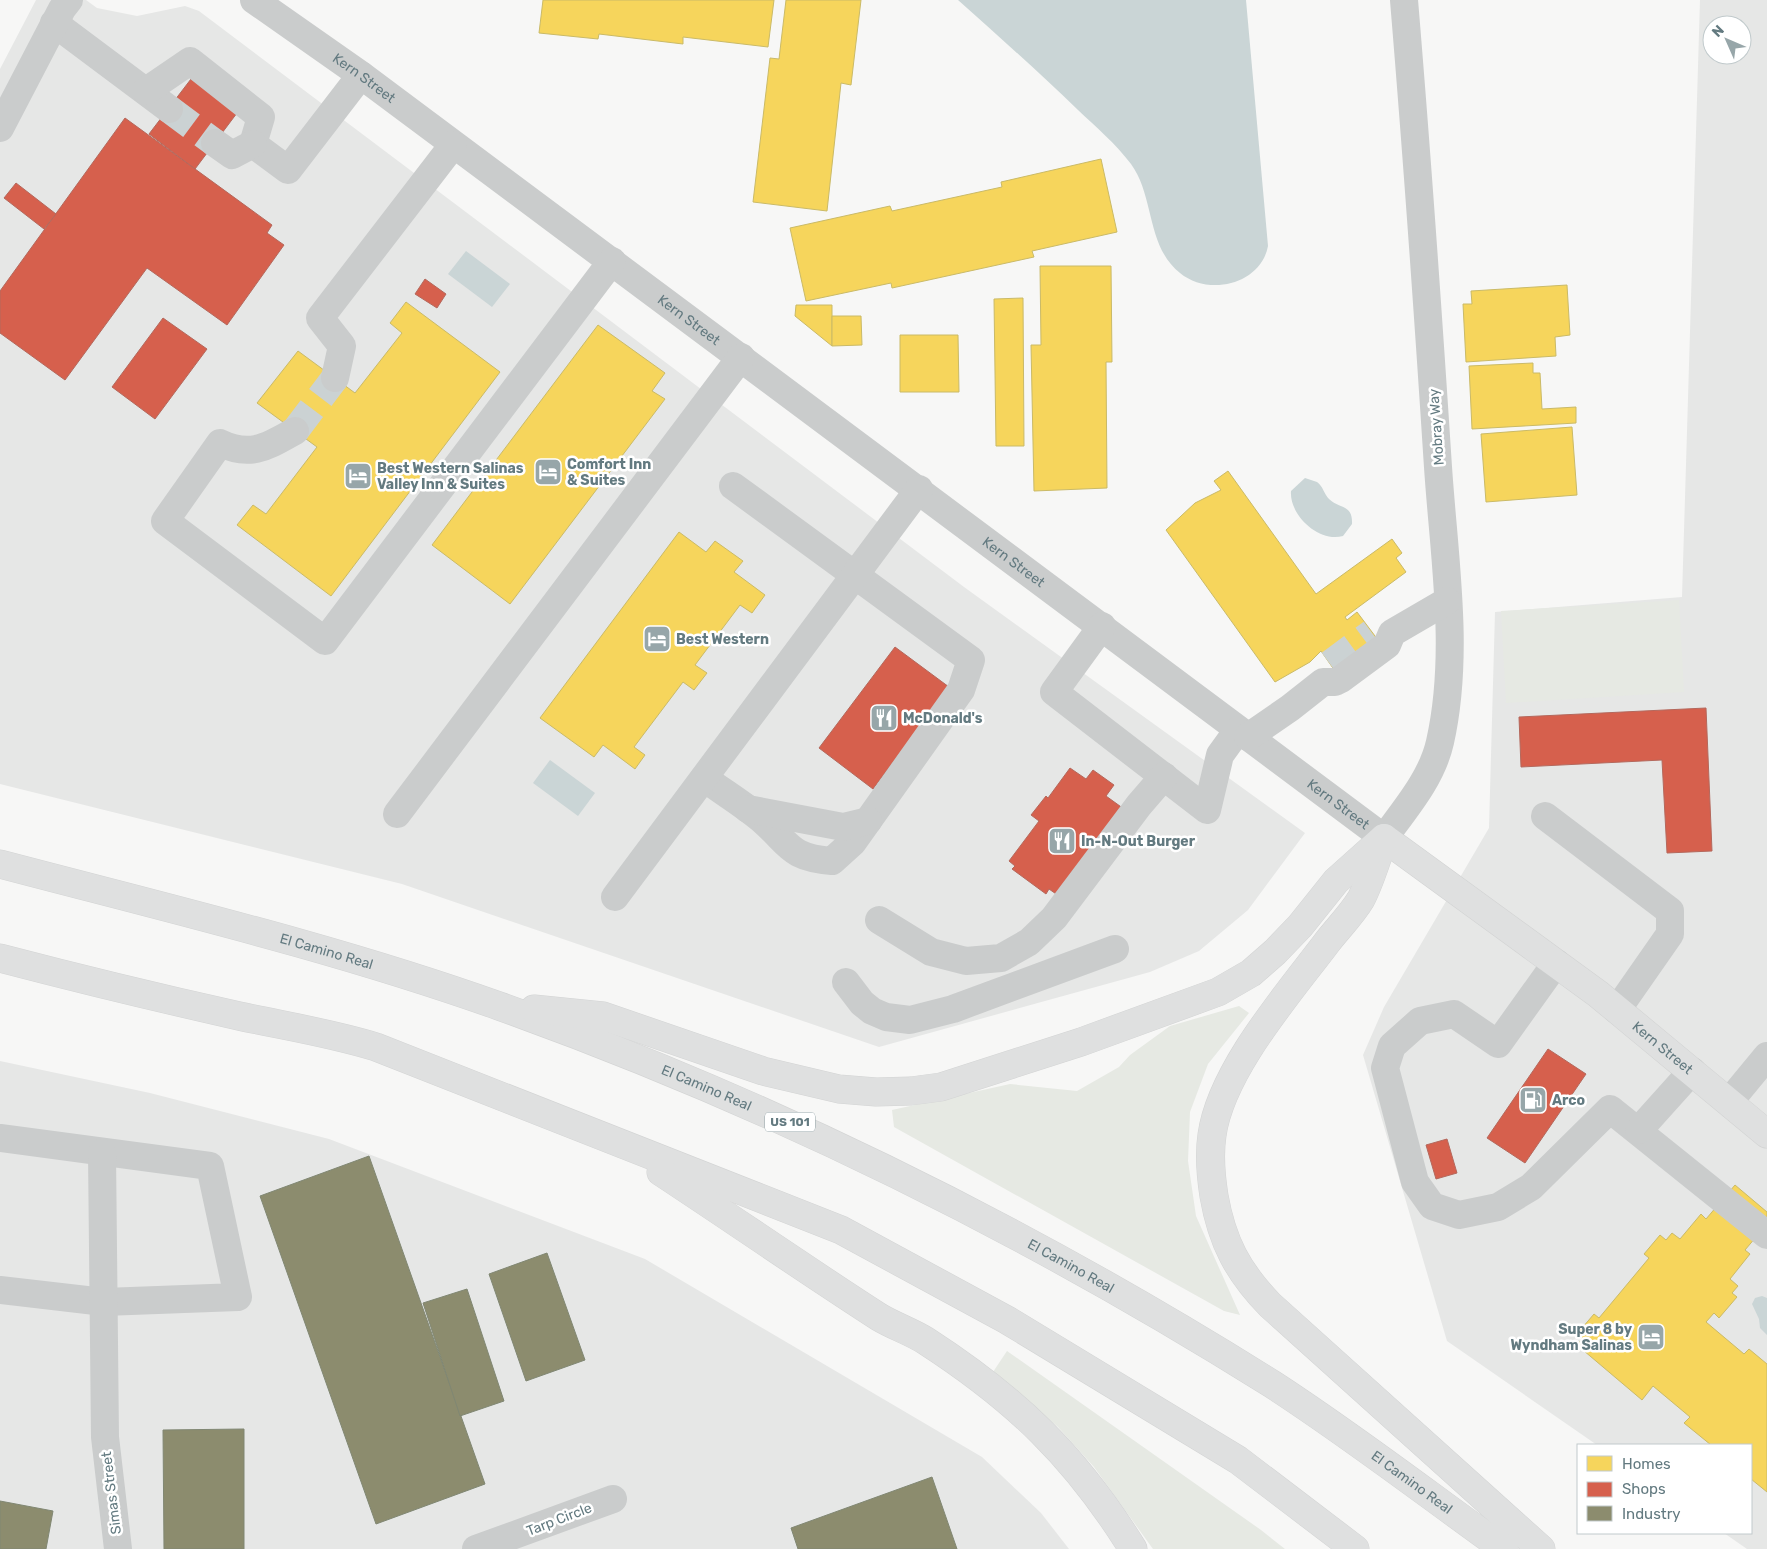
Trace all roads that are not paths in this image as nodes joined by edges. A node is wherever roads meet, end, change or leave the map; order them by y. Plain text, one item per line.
1 (69, 0) edge
2 (254, 0) edge
3 (1404, 0) edge
4 (54, 23) junction
5 (361, 75) junction
6 (146, 91) junction
7 (169, 109) tunnel mouth
8 (0, 128) edge
9 (215, 143) tunnel mouth
10 (253, 144) junction
11 (453, 145) junction
12 (612, 261) junction
13 (741, 357) junction
14 (335, 378) tunnel mouth
15 (295, 431) tunnel mouth
16 (733, 486) dead end
17 (919, 489) junction
18 (855, 574) junction
19 (1447, 601) junction
20 (1102, 626) junction
21 (1243, 733) junction
22 (1164, 776) junction
23 (704, 778) junction
24 (747, 809) junction
25 (397, 814) dead end
26 (1545, 816) dead end
27 (868, 821) junction
28 (1384, 838) junction
29 (0, 864) edge
30 (615, 897) dead end
31 (879, 920) dead end
32 (1115, 949) dead end
33 (0, 958) edge
34 (1556, 964) junction
35 (846, 982) dead end
36 (497, 1005) junction
37 (1617, 1010) junction
38 (1767, 1056) edge
39 (1692, 1072) junction
40 (1729, 1102) junction
41 (1638, 1130) junction
42 (1767, 1134) edge
43 (0, 1138) edge
44 (618, 1144) junction
45 (102, 1153) junction
46 (1767, 1235) edge
47 (0, 1290) edge
48 (104, 1302) junction
49 (613, 1499) dead end
50 (118, 1549) edge
51 (476, 1549) edge
52 (1133, 1549) edge
53 (1355, 1549) edge
54 (1504, 1549) edge
55 (1542, 1549) edge

1 - 4 street
2 - 5 street, Kern Street
3 - 19 street, Mobray Way
4 - 6 street
4 - 8 street
5 - 10 street
5 - 11 street, Kern Street
6 - 7 street
6 - 10 street
9 - 10 street
11 - 12 street, Kern Street
11 - 14 street
12 - 13 street, Kern Street
12 - 15 street
13 - 17 street, Kern Street
13 - 25 street
16 - 18 street
17 - 18 street
17 - 20 street, Kern Street
18 - 23 street
18 - 27 street
19 - 21 street
19 - 28 street, Mobray Way
20 - 21 street, Kern Street
20 - 22 street
21 - 22 street
21 - 28 street, Kern Street
22 - 31 street
23 - 24 street
23 - 30 street
24 - 27 street
24 - 27 street
26 - 37 street
28 - 34 main road, Kern Street
28 - 36 main road
28 - 55 main road
29 - 36 main road, El Camino Real / US 101
32 - 35 street
33 - 44 main road
34 - 37 main road, Kern Street
34 - 41 street
36 - 54 main road, El Camino Real / US 101
37 - 39 main road, Kern Street
38 - 40 street
39 - 40 main road, Kern Street
39 - 41 street
40 - 42 main road, Kern Street
41 - 46 street
43 - 45 street
44 - 52 main road
44 - 53 main road
45 - 48 street, Simas Street
45 - 48 street
47 - 48 street
48 - 50 street, Simas Street
49 - 51 street, Tarp Circle

